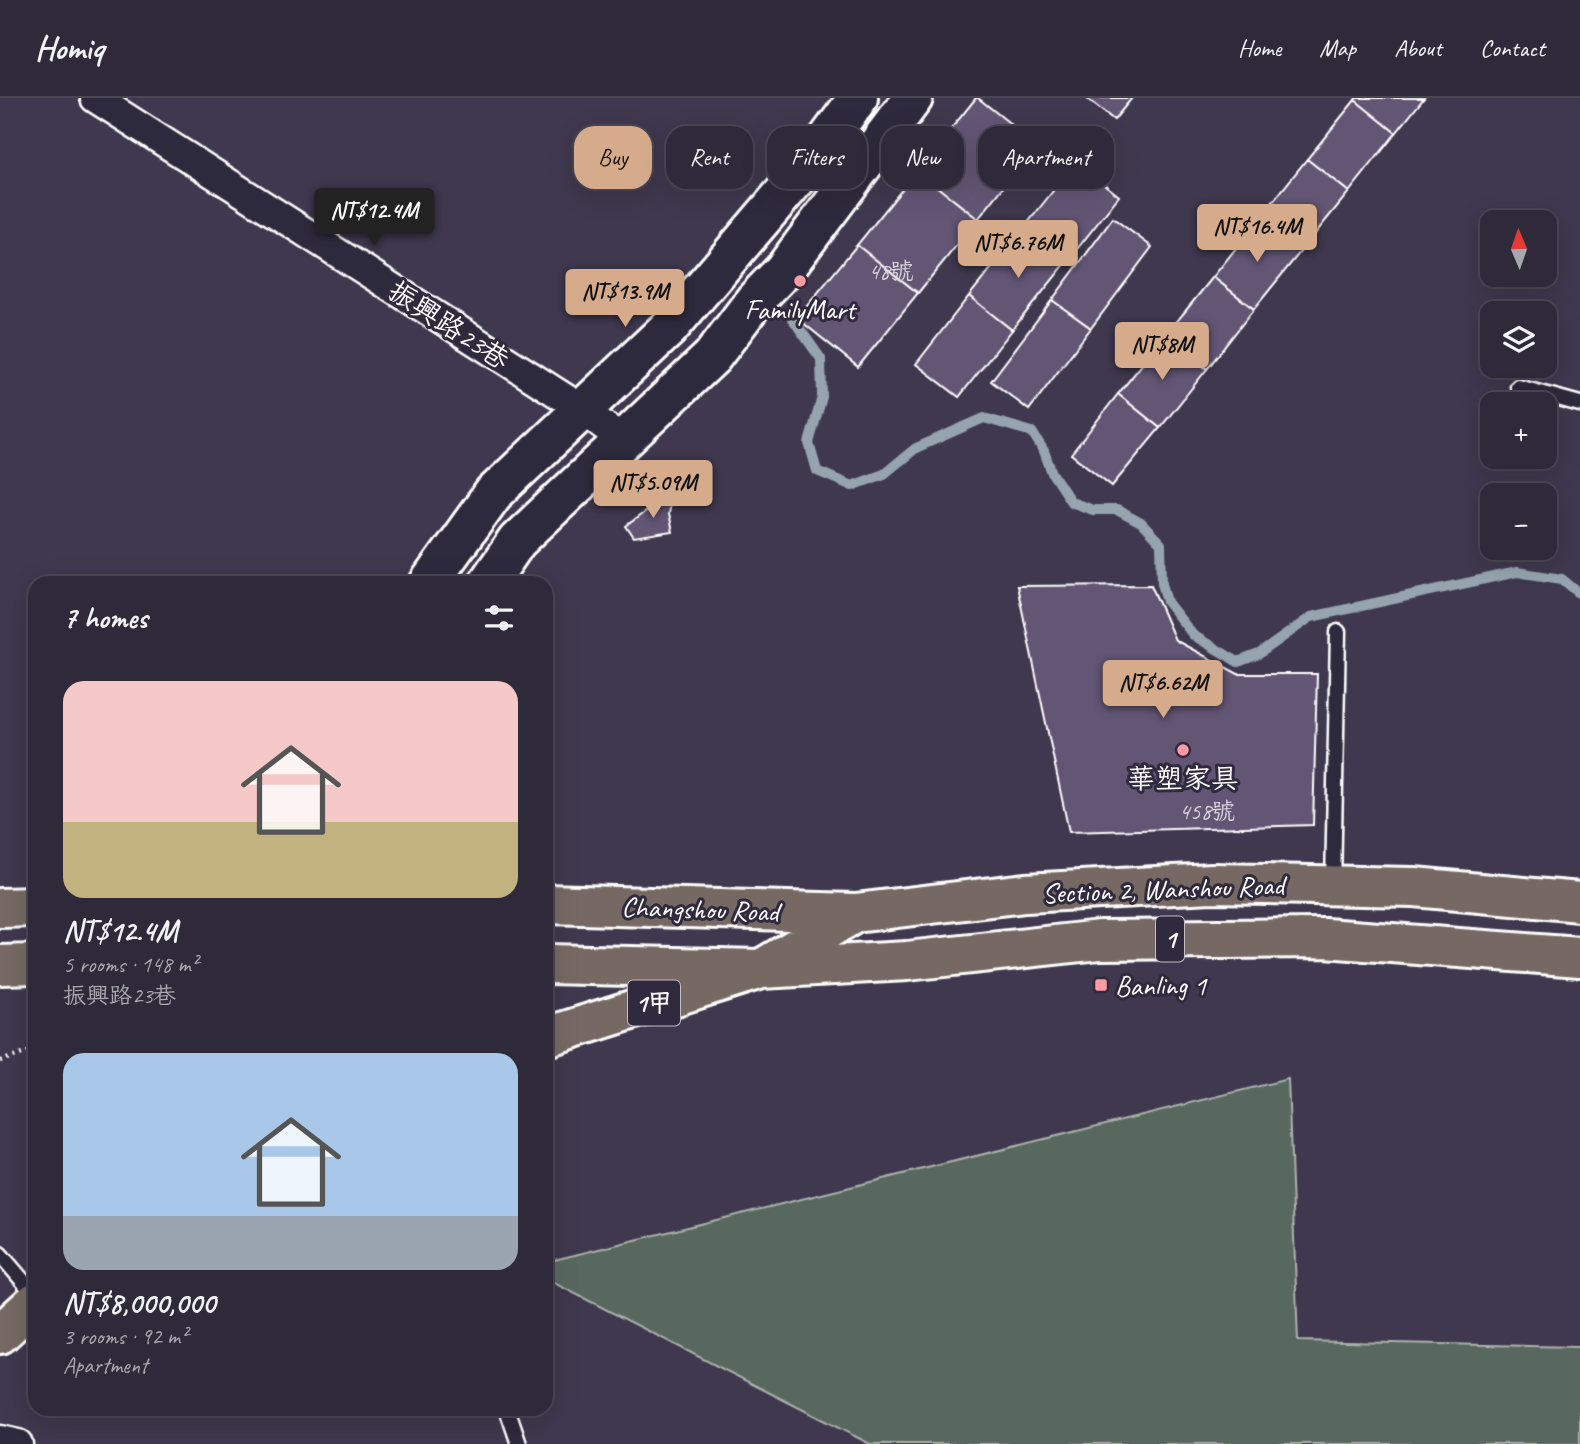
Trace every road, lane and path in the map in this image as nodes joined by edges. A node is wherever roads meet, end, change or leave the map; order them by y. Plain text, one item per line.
1 (95, 98) edge
2 (858, 98) edge
3 (913, 98) edge
4 (1518, 387) dead end
5 (1580, 404) edge
6 (582, 409) junction
7 (624, 442) junction
8 (434, 576) edge
9 (493, 576) edge
10 (1338, 632) dead end
11 (1333, 886) junction
12 (1580, 902) edge
13 (553, 904) edge
14 (28, 907) edge
15 (0, 908) edge
16 (855, 913) junction
17 (1580, 957) edge
18 (28, 964) edge
19 (553, 964) edge
20 (0, 965) edge
21 (761, 969) junction
22 (553, 1035) edge
23 (28, 1052) edge
24 (0, 1060) edge
25 (0, 1254) edge
26 (28, 1287) edge
27 (28, 1308) edge
28 (0, 1334) edge
29 (509, 1416) edge
30 (0, 1440) edge
31 (18, 1444) edge
32 (519, 1444) edge

1 - 6 street, 振興路23巷
2 - 6 street
3 - 7 street
4 - 5 lane
6 - 7 street, 振興路23巷
6 - 8 street
7 - 9 street
10 - 11 lane
11 - 12 main road, Section 2, Wanshou Road / 1
11 - 16 main road, Section 2, Wanshou Road / 1
13 - 16 main road, Changshou Road / 1
14 - 15 main road
16 - 21 main road, Section 2, Wanshou Road / 1甲
17 - 21 main road, Section 2, Wanshou Road / 1
18 - 20 main road
19 - 21 main road, Changshou Road / 1
21 - 22 main road, Section 2, Wanshou Road / 1甲
23 - 24 path
25 - 26 lane
27 - 28 main road
29 - 32 lane
30 - 31 street

